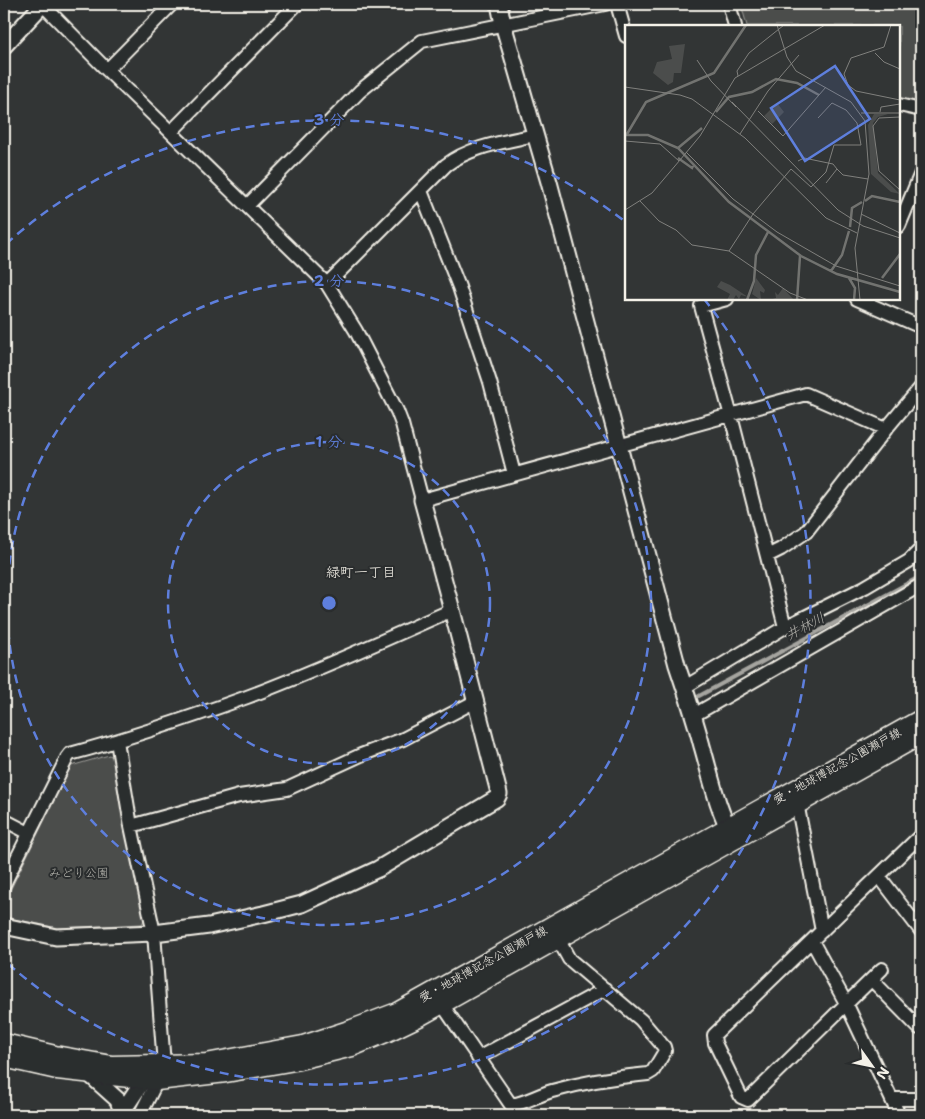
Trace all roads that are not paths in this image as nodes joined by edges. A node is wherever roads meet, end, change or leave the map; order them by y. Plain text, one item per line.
1 (172, 4) edge
2 (297, 4) edge
3 (499, 4) edge
4 (605, 4) edge
5 (617, 4) edge
6 (729, 4) edge
7 (43, 5) edge
8 (503, 24) junction
9 (735, 25) edge
10 (625, 32) edge
11 (4, 46) edge
12 (107, 70) junction
13 (900, 105) edge
14 (921, 110) edge
15 (171, 132) junction
16 (535, 135) junction
17 (921, 173) edge
18 (421, 191) junction
19 (247, 206) junction
20 (900, 224) edge
21 (327, 284) junction
22 (718, 300) edge
23 (864, 300) edge
24 (700, 302) edge
25 (921, 327) edge
26 (921, 387) edge
27 (731, 416) junction
28 (886, 429) junction
29 (619, 445) junction
30 (514, 474) junction
31 (422, 500) junction
32 (921, 549) edge
33 (767, 556) junction
34 (921, 585) edge
35 (452, 610) junction
36 (785, 627) junction
37 (684, 687) junction
38 (476, 701) junction
39 (694, 715) junction
40 (921, 719) edge
41 (921, 735) edge
42 (117, 741) junction
43 (796, 798) junction
44 (4, 820) edge
45 (131, 826) junction
46 (29, 833) junction
47 (731, 834) junction
48 (921, 835) edge
49 (879, 876) junction
50 (4, 884) edge
51 (4, 926) edge
52 (822, 931) junction
53 (921, 931) edge
54 (154, 933) junction
55 (558, 939) junction
56 (812, 941) junction
57 (882, 969) dead end
58 (872, 980) junction
59 (605, 989) junction
60 (438, 998) junction
61 (847, 1005) junction
62 (919, 1028) dead end
63 (4, 1043) edge
64 (4, 1058) edge
65 (478, 1058) junction
66 (154, 1071) junction
67 (88, 1074) junction
68 (892, 1099) junction
69 (921, 1099) edge
70 (121, 1114) edge
71 (140, 1115) edge
72 (899, 1115) edge

1 - 12 street
2 - 15 street
3 - 8 street
4 - 8 street
5 - 10 street
6 - 9 street
7 - 11 street
7 - 12 street
8 - 16 street
8 - 19 street
12 - 15 street
13 - 14 street
15 - 19 street
16 - 18 street
16 - 29 street
17 - 20 street
18 - 21 street
18 - 30 street
19 - 21 street
21 - 31 street
22 - 24 street
23 - 25 street
24 - 27 street
26 - 28 street
27 - 28 street
27 - 29 street
27 - 33 street
28 - 33 street
29 - 30 street
29 - 37 street
30 - 31 street
31 - 35 street
32 - 36 street
33 - 36 street
34 - 39 street
35 - 38 street
35 - 42 street
36 - 37 street
37 - 39 street
38 - 45 street
38 - 54 street
39 - 47 street
40 - 43 main road, 愛・地球博記念公園瀬戸線
41 - 43 main road, 愛・地球博記念公園瀬戸線
42 - 45 street
42 - 46 street
43 - 47 main road, 愛・地球博記念公園瀬戸線
43 - 52 street
44 - 46 street
45 - 54 street
46 - 50 street
47 - 55 main road, 愛・地球博記念公園瀬戸線
47 - 60 main road, 愛・地球博記念公園瀬戸線
48 - 49 street
49 - 52 street
49 - 53 street
51 - 54 street
52 - 56 street
54 - 66 street
55 - 59 street
55 - 60 main road, 愛・地球博記念公園瀬戸線
56 - 61 street
56 - 61 street
57 - 58 street
58 - 61 street
58 - 62 street
59 - 65 street
59 - 65 street
60 - 65 street
60 - 66 main road, 愛・地球博記念公園瀬戸線
61 - 68 street
63 - 66 main road, 愛・地球博記念公園瀬戸線
64 - 67 main road, 愛・地球博記念公園瀬戸線
66 - 67 main road, 愛・地球博記念公園瀬戸線
66 - 70 street
66 - 71 street
67 - 70 street
68 - 69 street
68 - 72 street

